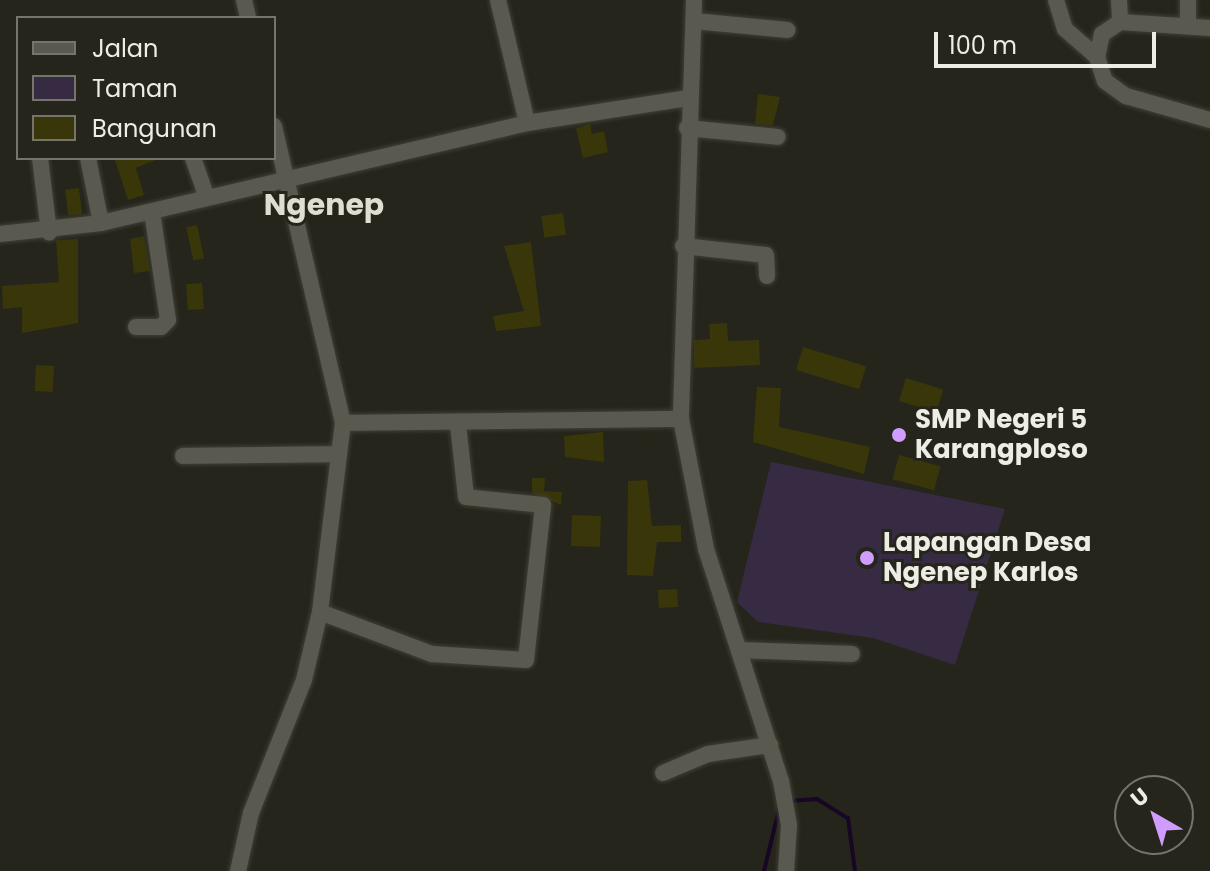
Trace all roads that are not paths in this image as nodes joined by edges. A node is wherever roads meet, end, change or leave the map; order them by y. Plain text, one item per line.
1 (498, 0) edge
2 (694, 0) edge
3 (1056, 0) edge
4 (1119, 0) edge
5 (1188, 0) edge
6 (694, 21) junction
7 (1120, 22) junction
8 (1188, 25) junction
9 (1210, 28) edge
10 (788, 30) dead end
11 (1102, 34) junction
12 (1070, 36) junction
13 (1097, 57) junction
14 (689, 98) junction
15 (1210, 120) edge
16 (527, 123) junction
17 (687, 128) junction
18 (276, 134) edge
19 (778, 137) dead end
20 (40, 160) edge
21 (88, 160) edge
22 (194, 160) edge
23 (287, 178) junction
24 (207, 198) junction
25 (152, 212) junction
26 (101, 223) junction
27 (49, 232) junction
28 (0, 234) edge
29 (683, 246) junction
30 (767, 276) dead end
31 (136, 327) dead end
32 (681, 419) junction
33 (343, 423) junction
34 (458, 425) junction
35 (339, 454) junction
36 (183, 456) dead end
37 (320, 612) junction
38 (739, 650) junction
39 (852, 654) dead end
40 (770, 745) junction
41 (663, 773) dead end
42 (238, 871) edge
43 (786, 871) edge

1 - 16 street
2 - 6 street
3 - 12 street
4 - 7 street
5 - 8 street
6 - 10 street
6 - 14 street
7 - 8 street
7 - 11 street
8 - 9 street
11 - 12 street
11 - 13 street
12 - 13 street
13 - 15 street
14 - 16 street
14 - 17 street
16 - 23 street
17 - 19 street
17 - 29 street
18 - 23 street
20 - 27 street
21 - 26 street
22 - 24 street
23 - 24 street
23 - 33 street
24 - 25 street
25 - 26 street
25 - 31 street
26 - 27 street
27 - 28 street
29 - 30 street
29 - 32 street
32 - 34 street
32 - 38 street
33 - 34 street
33 - 35 street
34 - 37 street
35 - 36 street
35 - 37 street
37 - 42 street
38 - 39 street
38 - 40 street
40 - 41 street
40 - 43 street

